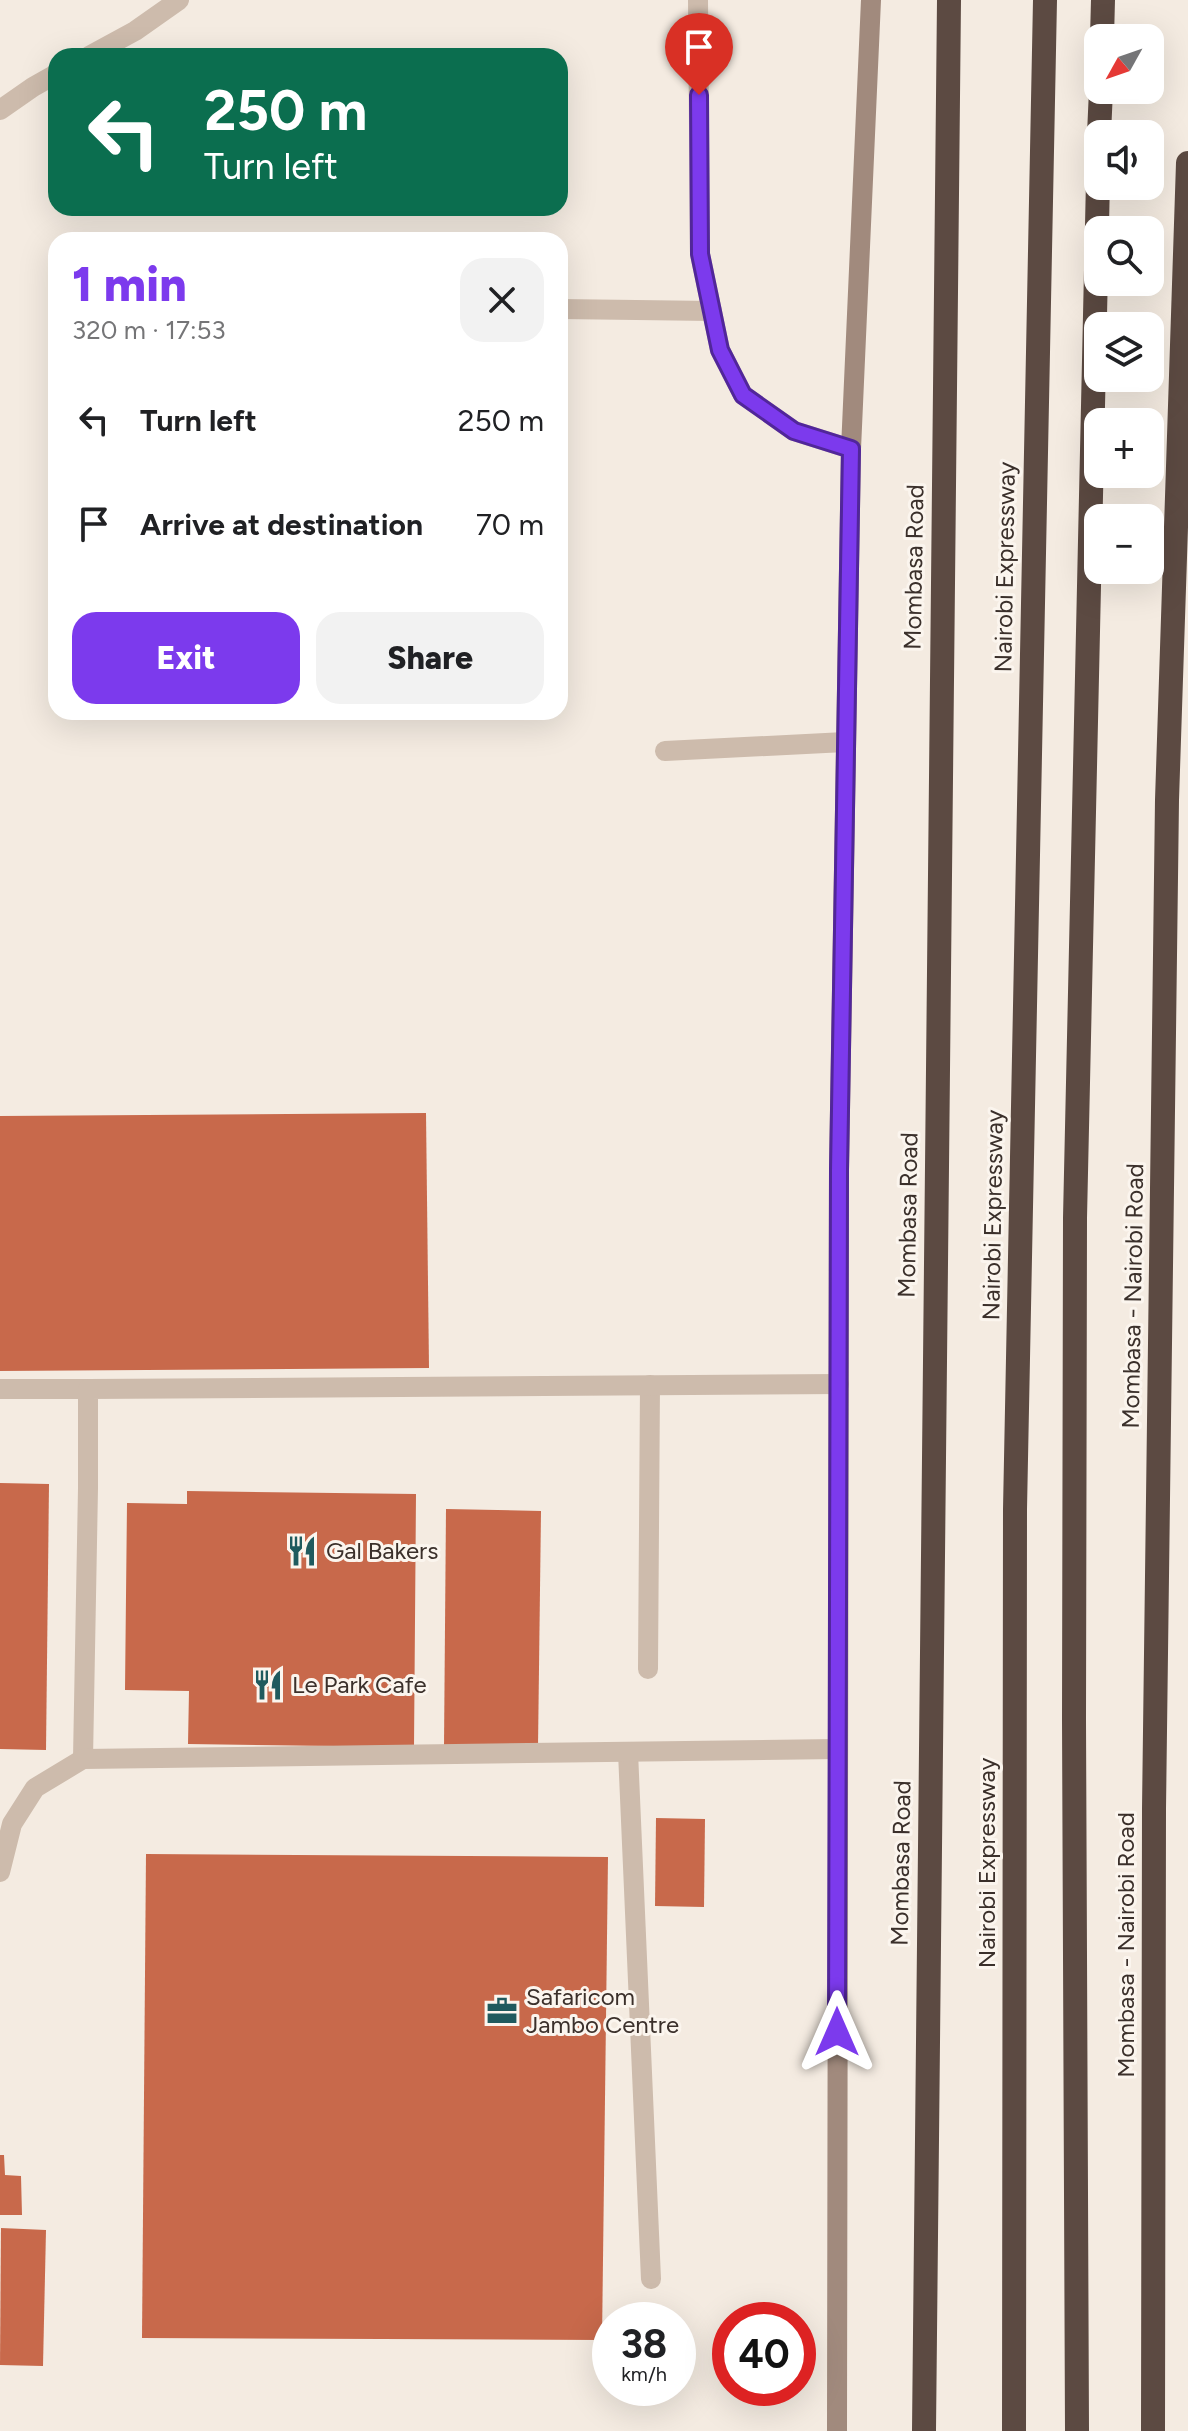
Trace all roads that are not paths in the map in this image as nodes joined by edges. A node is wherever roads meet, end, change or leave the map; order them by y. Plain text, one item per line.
1 (179, 0) edge
2 (698, 0) edge
3 (871, 0) edge
4 (949, 0) edge
5 (1045, 0) edge
6 (1103, 0) edge
7 (1102, 24) edge
8 (104, 48) edge
9 (48, 79) edge
10 (0, 110) edge
11 (1188, 163) edge
12 (1098, 200) edge
13 (568, 309) edge
14 (712, 311) junction
15 (851, 449) junction
16 (845, 742) junction
17 (665, 751) dead end
18 (839, 1384) junction
19 (650, 1385) junction
20 (0, 1389) edge
21 (88, 1389) junction
22 (648, 1669) dead end
23 (837, 1749) junction
24 (628, 1752) junction
25 (83, 1759) junction
26 (0, 1872) edge
27 (651, 2279) dead end
28 (837, 2431) edge
29 (924, 2431) edge
30 (1014, 2431) edge
31 (1077, 2431) edge
32 (1153, 2431) edge

1 - 8 lane
2 - 14 lane
3 - 15 street
4 - 29 highway, Mombasa Road
5 - 30 highway, Nairobi Expressway
6 - 7 highway
9 - 10 lane
11 - 32 highway, Mombasa - Nairobi Road
12 - 31 highway
13 - 14 lane
14 - 15 lane
15 - 16 street
16 - 17 lane
16 - 18 street
18 - 19 lane
18 - 23 street
19 - 21 lane
19 - 22 lane
20 - 21 lane
21 - 25 lane
23 - 24 lane
23 - 28 street
24 - 25 lane
24 - 27 lane
25 - 26 lane

